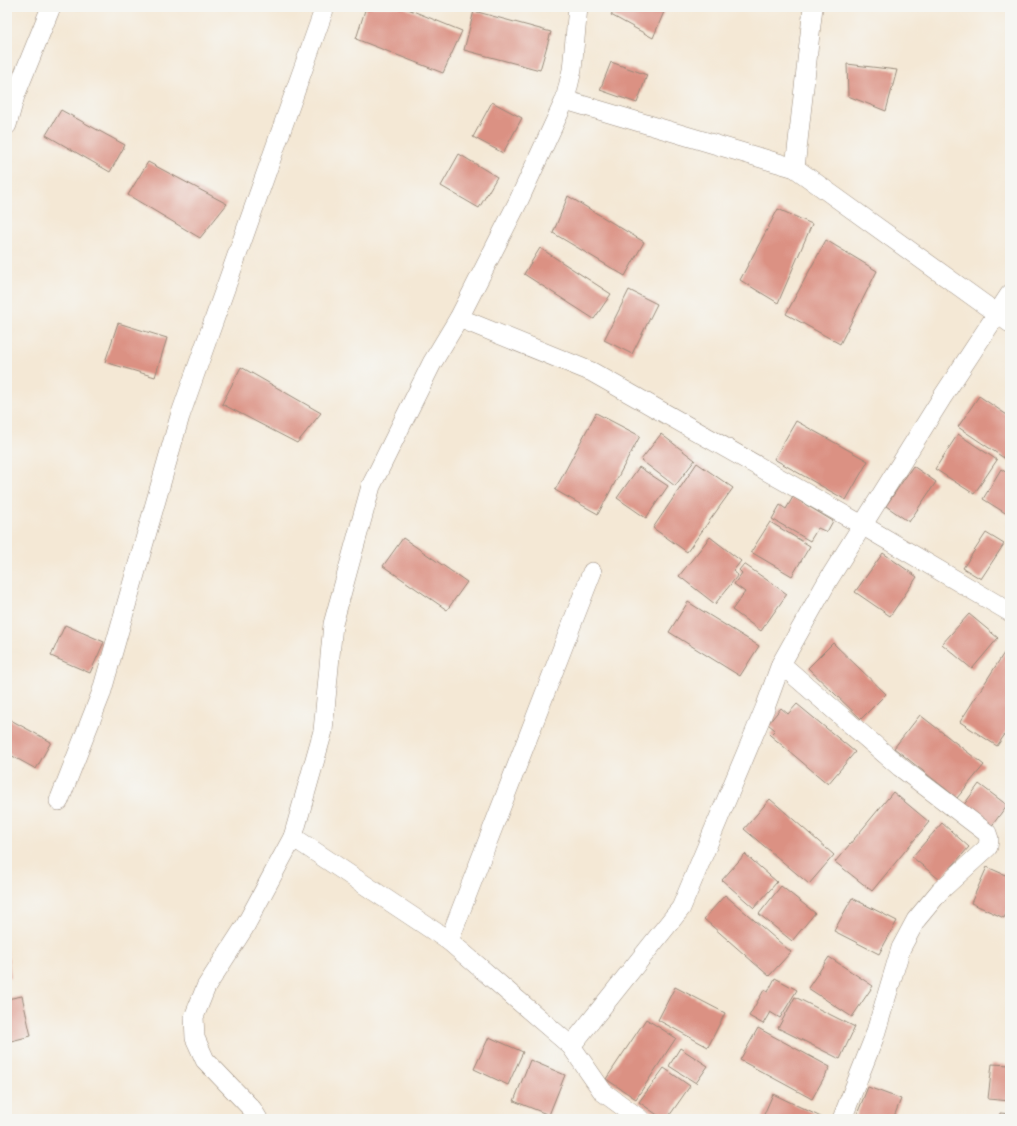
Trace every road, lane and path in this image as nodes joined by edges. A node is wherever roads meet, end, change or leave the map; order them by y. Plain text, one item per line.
1 (51, 7) edge
2 (325, 7) edge
3 (578, 7) edge
4 (813, 7) edge
5 (565, 100) junction
6 (7, 125) edge
7 (795, 168) junction
8 (1010, 294) edge
9 (459, 318) junction
10 (1004, 318) edge
11 (862, 526) junction
12 (592, 572) dead end
13 (1010, 612) edge
14 (781, 664) junction
15 (59, 801) dead end
16 (293, 837) junction
17 (449, 941) junction
18 (571, 1046) junction
19 (258, 1119) edge
20 (640, 1119) edge
21 (842, 1119) edge

1 - 6 street
2 - 15 street
3 - 5 street
4 - 7 street
5 - 7 street
5 - 9 street
7 - 10 street
8 - 10 street
9 - 11 street
9 - 16 street
10 - 11 street
11 - 13 street
11 - 14 street
12 - 17 street
14 - 18 street
14 - 21 street
16 - 17 street
16 - 19 street
17 - 18 street
18 - 20 street

